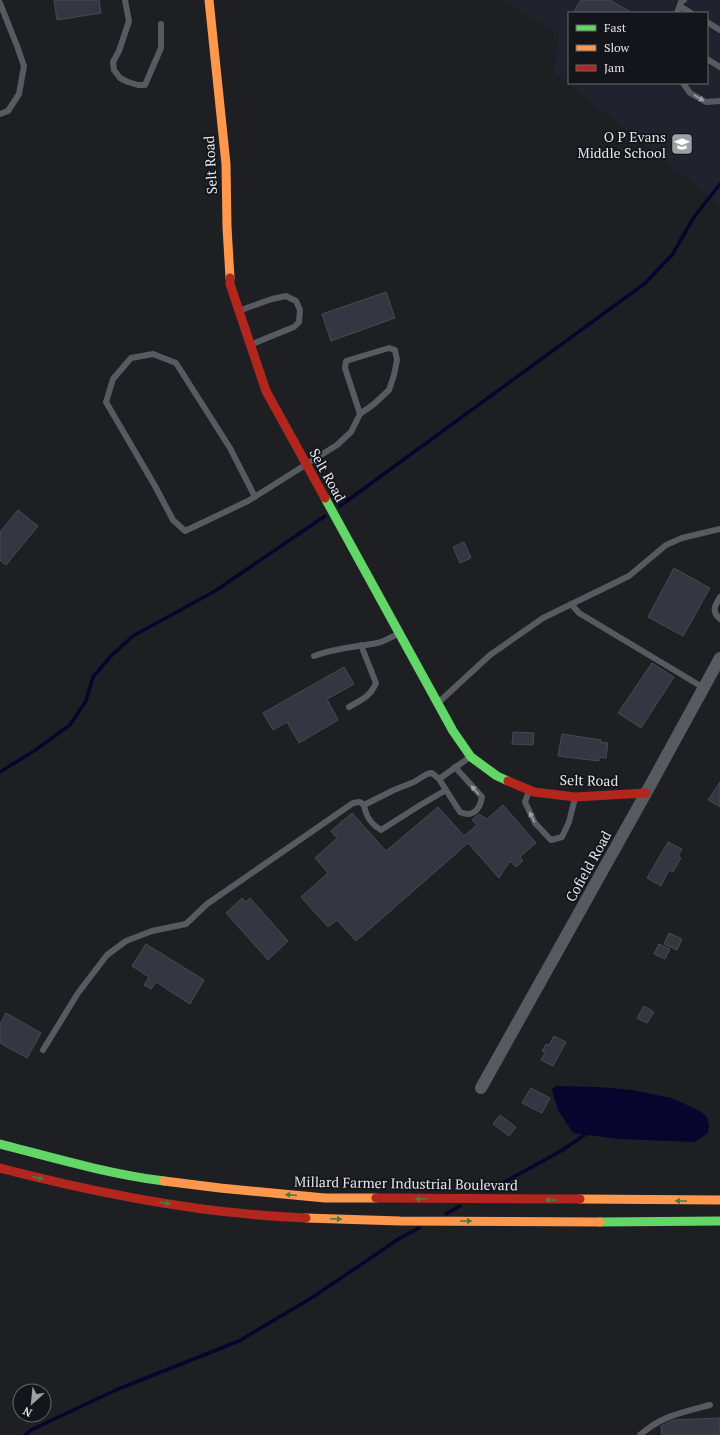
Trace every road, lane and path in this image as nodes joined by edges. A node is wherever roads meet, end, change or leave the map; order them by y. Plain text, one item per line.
1 (125, 0) edge
2 (210, 0) edge
3 (684, 0) edge
4 (0, 3) edge
5 (680, 6) junction
6 (677, 12) edge
7 (689, 12) edge
8 (708, 23) edge
9 (161, 24) dead end
10 (720, 30) edge
11 (708, 61) edge
12 (720, 67) edge
13 (684, 84) edge
14 (720, 101) edge
15 (0, 114) edge
16 (239, 311) junction
17 (250, 345) junction
18 (360, 414) junction
19 (307, 465) junction
20 (255, 497) junction
21 (720, 530) edge
22 (720, 597) edge
23 (571, 604) junction
24 (720, 619) edge
25 (399, 634) junction
26 (361, 645) junction
27 (314, 656) dead end
28 (720, 658) edge
29 (704, 688) junction
30 (437, 703) junction
31 (349, 707) dead end
32 (471, 757) junction
33 (455, 767) junction
34 (439, 780) junction
35 (446, 790) junction
36 (529, 790) junction
37 (646, 793) junction
38 (575, 797) junction
39 (364, 805) junction
40 (43, 1050) dead end
41 (481, 1088) dead end
42 (0, 1144) edge
43 (0, 1168) edge
44 (720, 1200) edge
45 (720, 1222) edge
46 (710, 1405) dead end
47 (640, 1435) edge

1 - 9 lane
2 - 16 main road, Selt Road
3 - 5 lane
4 - 15 lane
5 - 6 lane
5 - 7 lane
8 - 10 lane
11 - 12 lane
13 -> 14 lane
16 - 17 main road, Selt Road
16 - 17 lane
17 - 19 main road, Selt Road
18 - 18 lane
18 - 19 lane
19 - 20 lane
19 - 25 main road, Selt Road
20 - 20 lane
21 - 23 lane
22 - 24 lane
23 - 29 lane
23 - 30 lane
25 - 26 lane
25 - 30 main road, Selt Road
26 - 27 lane
26 - 31 lane
28 - 29 street, Cofield Road
29 - 37 street, Cofield Road
30 - 32 main road, Selt Road
32 - 33 lane
32 - 36 main road, Selt Road
33 - 34 lane
35 -> 33 lane
34 - 35 lane
34 - 39 lane
35 - 39 lane
36 - 38 main road, Selt Road
38 -> 36 lane
37 - 38 main road, Selt Road
37 - 41 street, Cofield Road
39 - 40 lane
44 -> 42 main road, Millard Farmer Industrial Boulevard
43 -> 45 main road
46 - 47 lane

